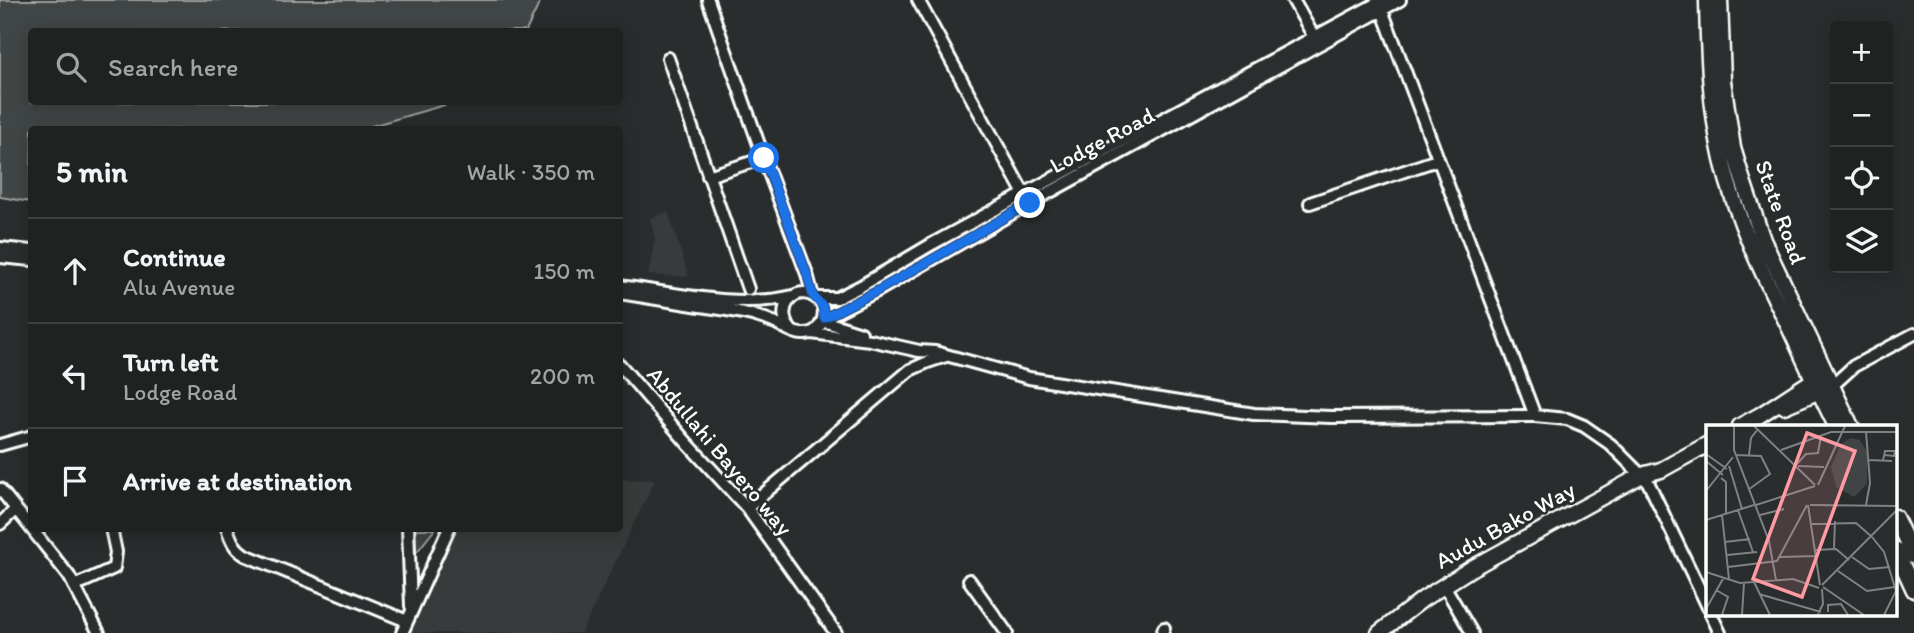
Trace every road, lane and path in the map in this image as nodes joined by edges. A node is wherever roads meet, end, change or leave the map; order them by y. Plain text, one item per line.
1 (708, 0) edge
2 (918, 0) edge
3 (1293, 0) edge
4 (1400, 0) edge
5 (1707, 0) edge
6 (1720, 0) edge
7 (1383, 5) edge
8 (1314, 37) junction
9 (668, 58) dead end
10 (764, 158) junction
11 (1437, 160) junction
12 (708, 176) junction
13 (1024, 194) junction
14 (1310, 203) dead end
15 (0, 248) edge
16 (28, 251) edge
17 (0, 257) edge
18 (28, 260) edge
19 (623, 286) edge
20 (748, 289) dead end
21 (623, 293) edge
22 (806, 296) junction
23 (824, 319) junction
24 (792, 331) junction
25 (811, 333) junction
26 (1914, 334) edge
27 (935, 352) junction
28 (949, 355) junction
29 (623, 368) edge
30 (1822, 382) junction
31 (1535, 416) junction
32 (1742, 425) edge
33 (1836, 425) edge
34 (1850, 425) edge
35 (28, 437) edge
36 (0, 445) edge
37 (1706, 445) edge
38 (1645, 478) junction
39 (0, 489) edge
40 (747, 508) junction
41 (16, 509) junction
42 (1896, 519) edge
43 (0, 524) edge
44 (28, 524) edge
45 (34, 532) edge
46 (112, 532) edge
47 (228, 532) edge
48 (408, 532) edge
49 (447, 532) edge
50 (1896, 552) edge
51 (1914, 557) edge
52 (969, 580) dead end
53 (74, 586) junction
54 (1914, 590) edge
55 (1448, 592) junction
56 (1706, 605) edge
57 (409, 616) junction
58 (1712, 616) edge
59 (99, 633) edge
60 (402, 633) edge
61 (836, 633) edge
62 (1007, 633) edge
63 (1379, 633) edge
64 (1391, 633) edge
65 (1472, 633) edge
66 (1720, 633) edge

1 - 10 street
2 - 13 street
3 - 8 street
4 - 7 street, Lodge Road
5 - 30 main road, State Road
6 - 30 main road, State Road
7 - 8 street, Lodge Road
7 - 11 street
7 - 23 street, Lodge Road
8 - 13 street, Lodge Road
9 - 12 street
10 - 12 street
10 - 22 street
11 - 14 street
11 - 31 street
12 - 20 street
13 - 22 street, Lodge Road
15 - 16 street
17 - 18 street
19 - 22 street, Lodge Road
21 - 24 street
22 - 23 street
22 - 24 street
23 - 25 street
23 - 27 street
24 - 25 street
25 - 27 street
26 - 30 street
27 - 28 street
28 - 31 street
28 - 40 street
29 - 40 street, Abdullahi Bayero way
30 - 32 main road
30 - 33 main road, State Road
30 - 34 main road, State Road
31 - 38 street
35 - 36 street
37 - 38 main road, Audu Bako Way
38 - 55 main road, Audu Bako Way
38 - 56 street
38 - 63 main road, Audu Bako Way
39 - 41 street
40 - 61 street, Abdullahi Bayero way
41 - 43 street
41 - 44 street
42 - 51 main road
45 - 53 street
46 - 53 street
47 - 57 street
48 - 57 street
49 - 57 street
50 - 54 main road
52 - 62 street
53 - 59 street
55 - 64 main road, Audu Bako Way
55 - 65 street
57 - 60 street
58 - 66 street

